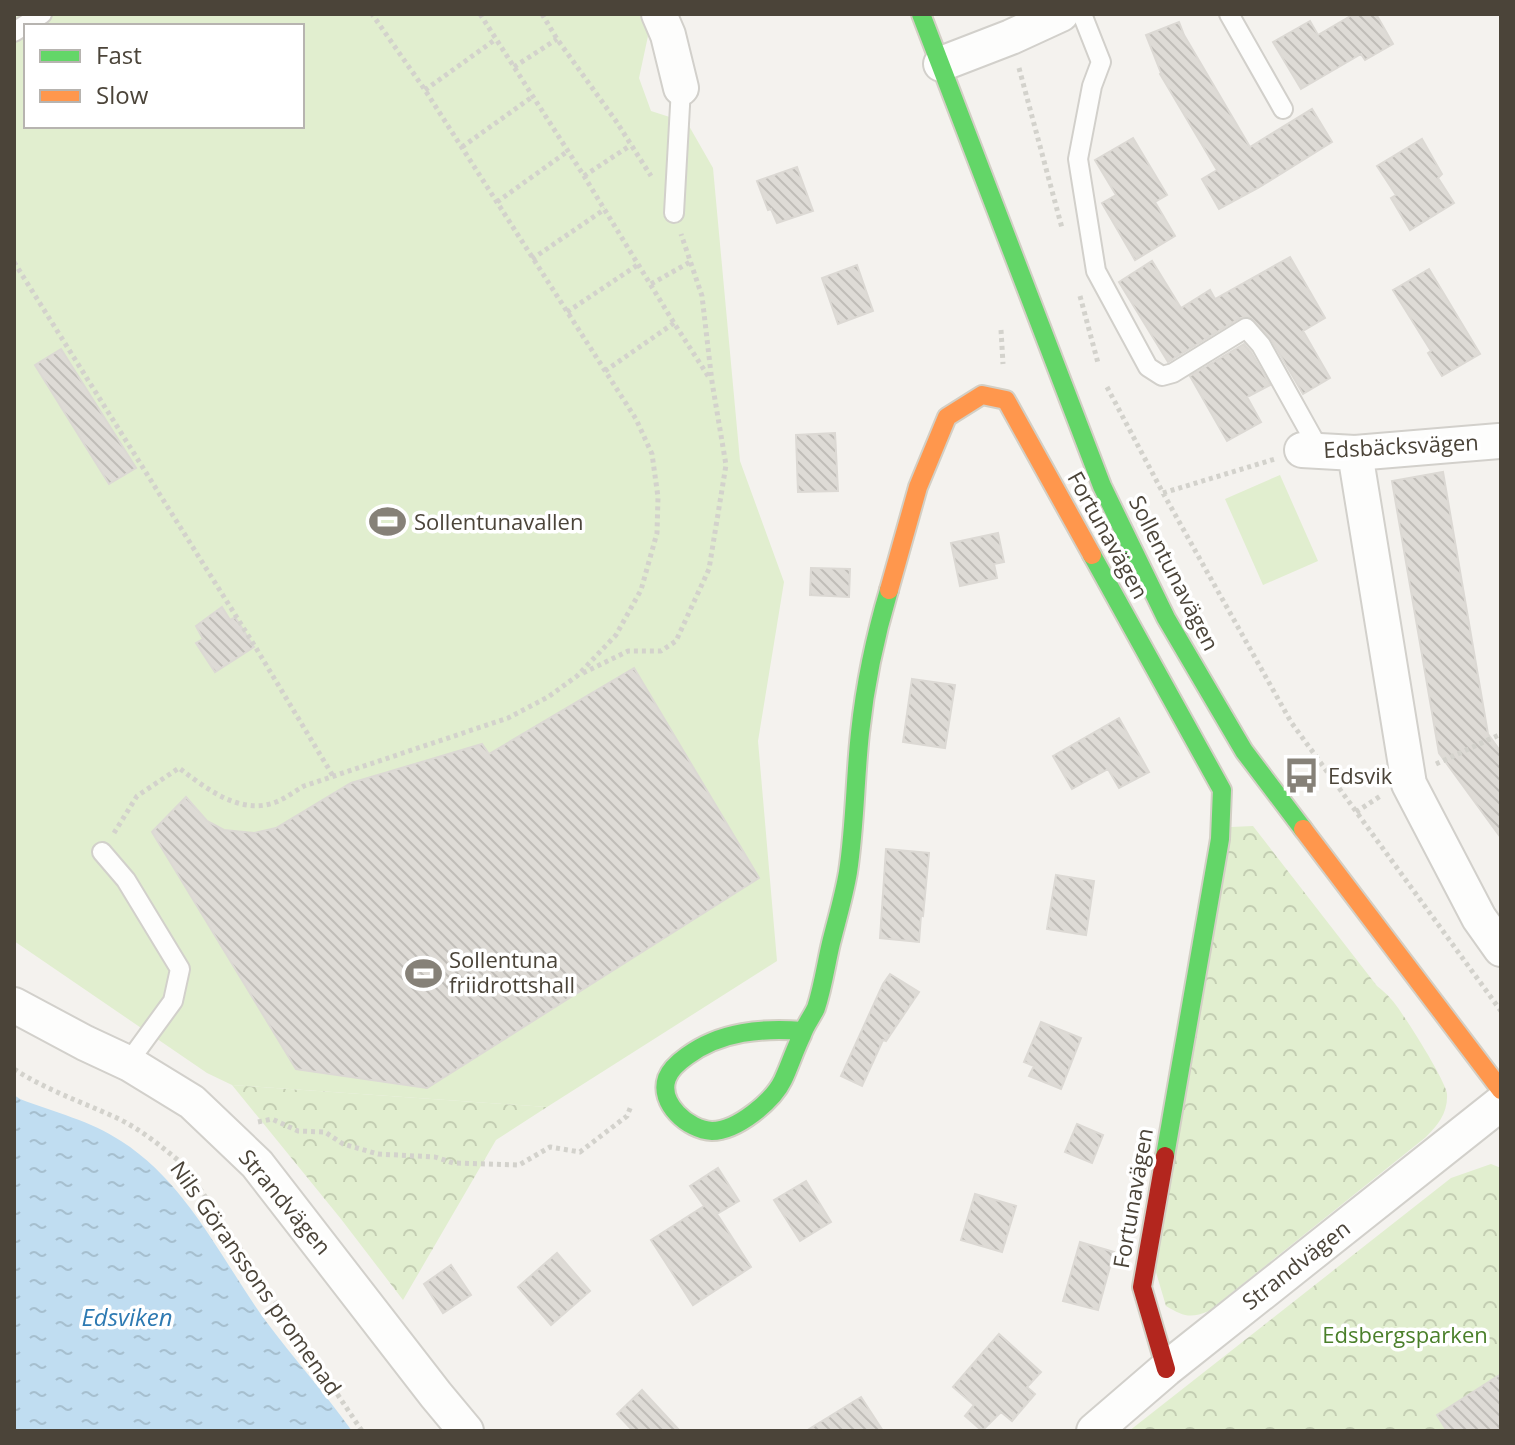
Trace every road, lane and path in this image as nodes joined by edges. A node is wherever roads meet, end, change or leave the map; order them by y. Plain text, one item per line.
1 (372, 14) edge
2 (480, 14) edge
3 (542, 14) edge
4 (659, 14) edge
5 (921, 14) edge
6 (1061, 14) edge
7 (1082, 14) edge
8 (1229, 14) edge
9 (1011, 37) junction
10 (496, 39) junction
11 (557, 39) junction
12 (941, 64) junction
13 (514, 67) junction
14 (681, 88) joint
15 (425, 90) junction
16 (532, 97) junction
17 (1283, 109) dead end
18 (631, 145) junction
19 (462, 147) junction
20 (568, 151) junction
21 (584, 176) junction
22 (497, 202) junction
23 (605, 209) junction
24 (674, 213) junction
25 (1062, 229) dead end
26 (532, 259) junction
27 (14, 262) edge
28 (690, 262) junction
29 (639, 264) junction
30 (651, 284) junction
31 (1078, 289) dead end
32 (567, 312) junction
33 (674, 323) junction
34 (1001, 324) dead end
35 (605, 371) junction
36 (712, 382) junction
37 (1006, 400) junction
38 (1500, 446) edge
39 (1311, 451) junction
40 (1355, 453) junction
41 (1163, 493) junction
42 (577, 676) junction
43 (1501, 734) edge
44 (333, 776) junction
45 (1408, 777) junction
46 (102, 852) joint
47 (1501, 949) edge
48 (14, 1005) edge
49 (1501, 1011) edge
50 (803, 1031) junction
51 (130, 1064) junction
52 (14, 1069) edge
53 (1501, 1090) edge
54 (632, 1103) dead end
55 (1501, 1103) edge
56 (257, 1123) dead end
57 (1166, 1369) junction
58 (362, 1431) edge
59 (466, 1431) edge
60 (1094, 1431) edge

1 - 15 path
2 - 10 path
3 - 11 path
4 - 14 street
5 - 12 street, Sollentunavägen
6 - 9 street
7 - 39 lane
8 - 17 lane
9 - 12 street
9 - 25 path
10 - 13 path
10 - 15 path
11 - 13 path
11 - 18 path
12 - 53 street, Sollentunavägen
13 - 16 path
14 - 24 lane
15 - 19 path
16 - 19 path
16 - 20 path
18 - 21 path
18 - 24 path
19 - 22 path
20 - 21 path
20 - 22 path
21 - 23 path
22 - 26 path
23 - 26 path
23 - 29 path
24 - 28 path
26 - 32 path
27 - 44 path
28 - 30 path
28 - 36 path
29 - 30 path
29 - 32 path
30 - 33 path
31 - 41 path
32 - 35 path
33 - 35 path
33 - 36 path
34 - 37 path
35 - 42 path
36 - 42 path
37 - 50 street
37 - 57 street, Fortunavägen
38 - 40 street, Edsbäcksvägen
39 - 40 street, Edsbäcksvägen
39 - 41 path
40 - 45 street
41 - 49 path
42 - 44 path
43 - 45 path
44 - 46 path
45 - 47 street
46 - 51 lane
48 - 51 street, Strandvägen
50 - 50 street
51 - 59 street, Strandvägen
52 - 58 path, Nils Göranssons promenad
54 - 56 path
55 - 57 street, Strandvägen
57 - 60 street, Strandvägen

